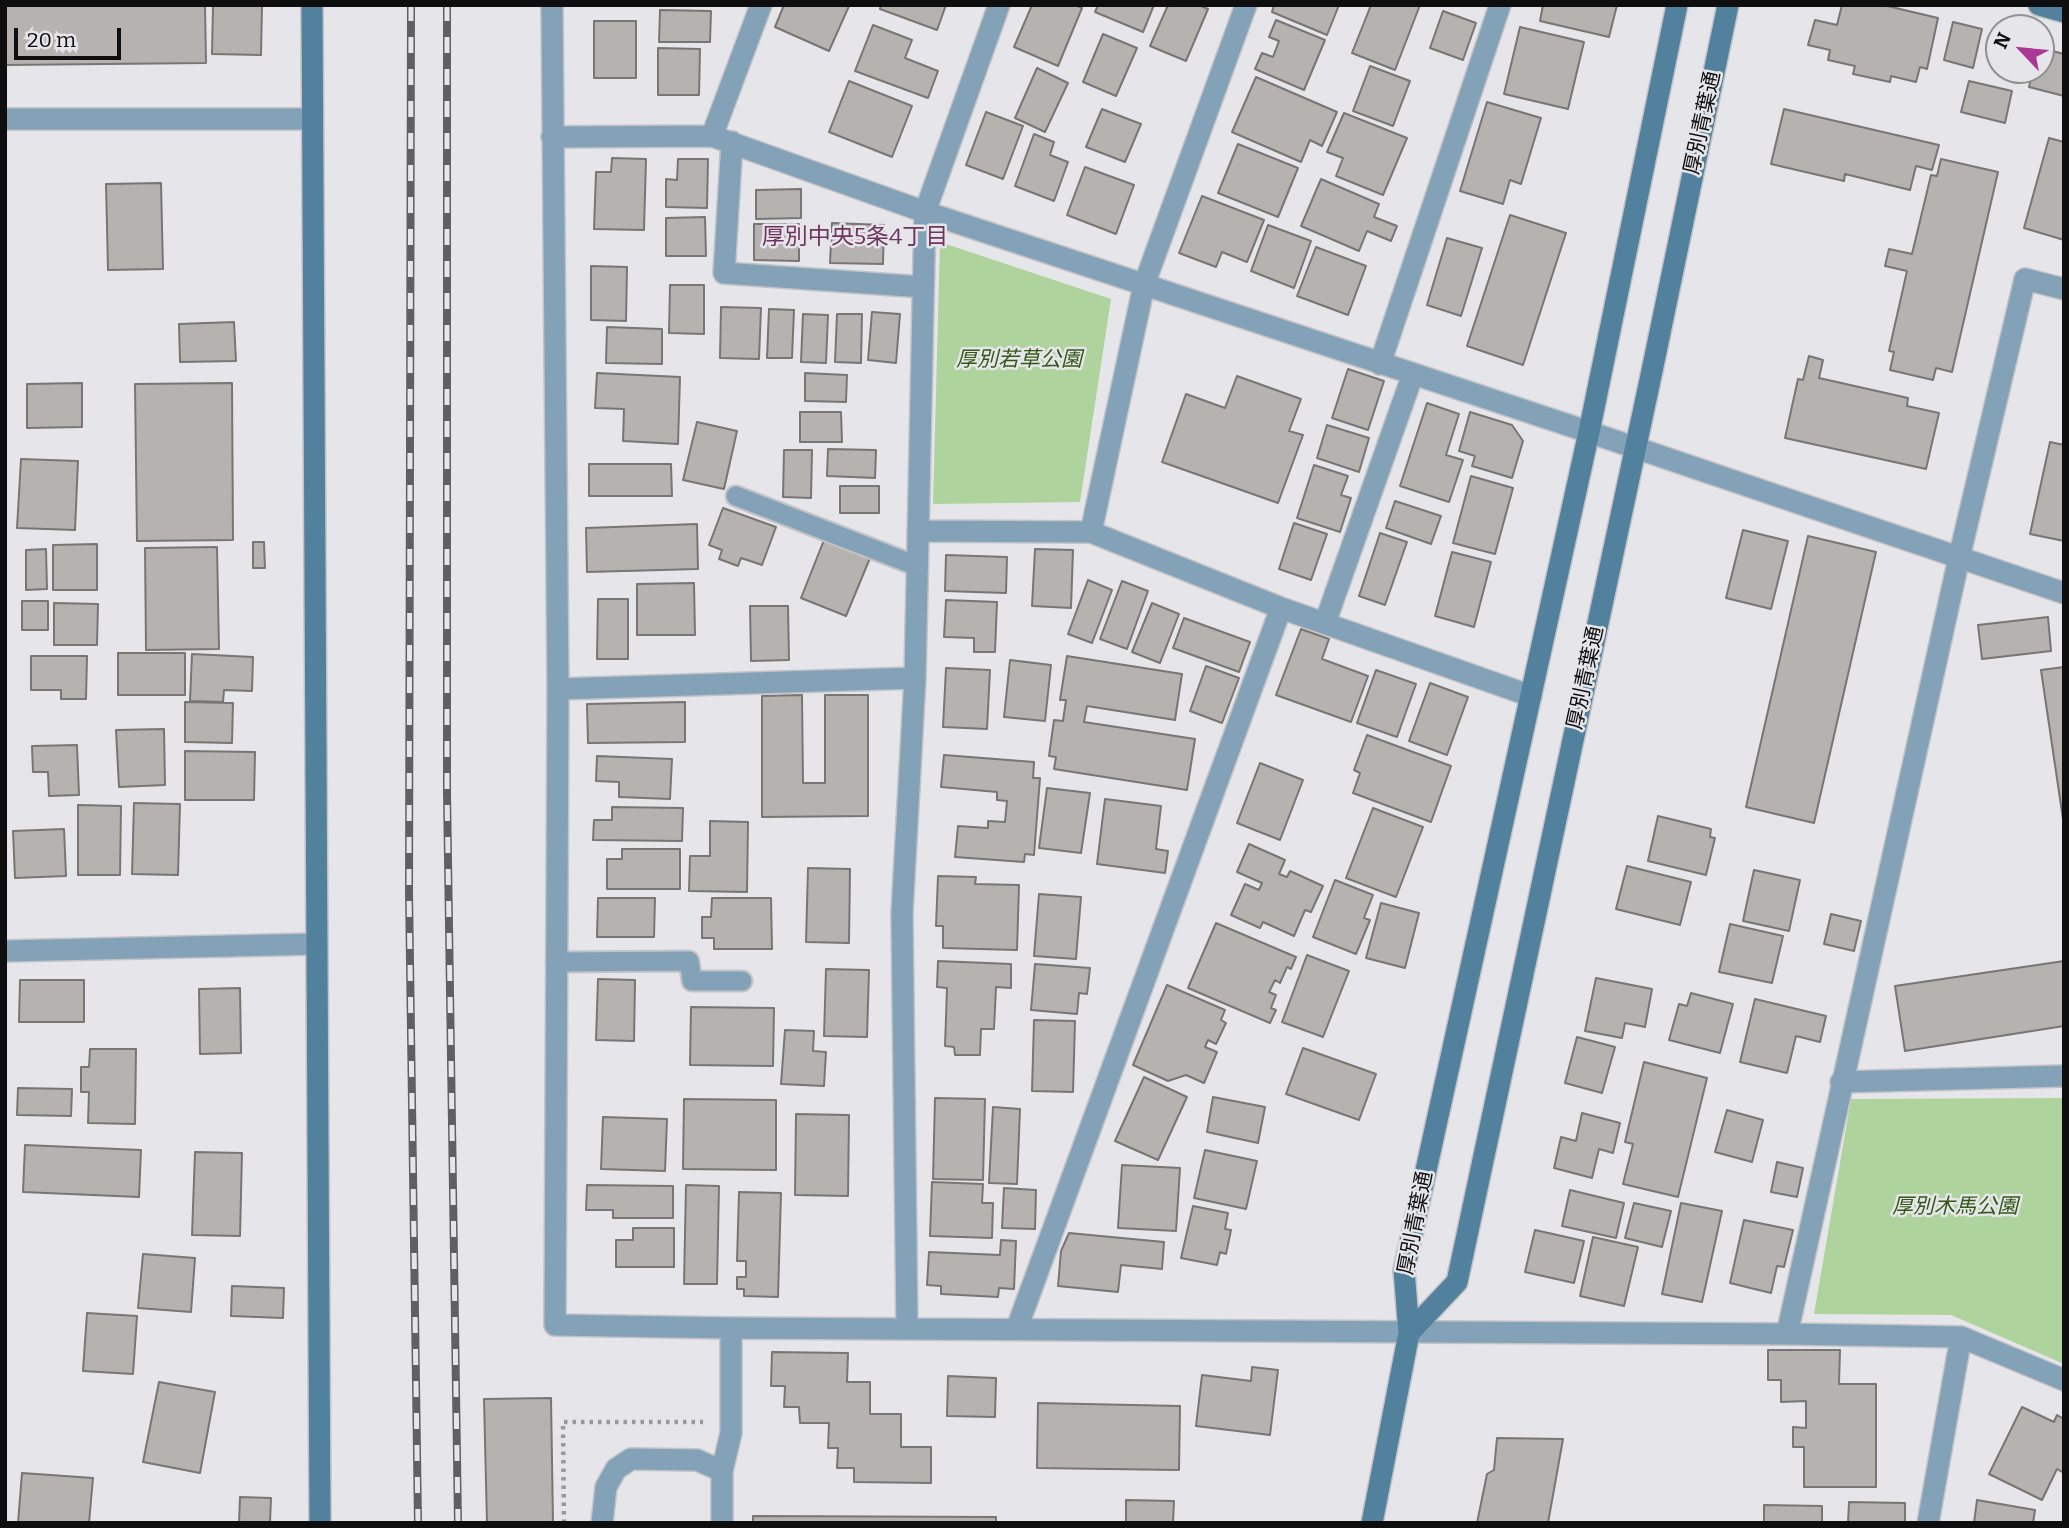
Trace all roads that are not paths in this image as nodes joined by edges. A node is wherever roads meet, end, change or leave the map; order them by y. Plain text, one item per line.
1 (312, 5) edge
2 (552, 5) edge
3 (761, 5) edge
4 (999, 5) edge
5 (1246, 5) edge
6 (1500, 5) edge
7 (1677, 5) edge
8 (1728, 5) edge
9 (2039, 5) edge
10 (2064, 12) edge
11 (5, 119) edge
12 (312, 119) junction
13 (552, 137) junction
14 (722, 139) junction
15 (925, 212) junction
16 (1144, 285) junction
17 (923, 287) junction
18 (2064, 289) edge
19 (1380, 364) junction
20 (1413, 374) junction
21 (1589, 432) junction
22 (1634, 449) junction
23 (736, 496) dead end
24 (918, 531) junction
25 (1091, 533) junction
26 (1959, 558) junction
27 (917, 566) junction
28 (2064, 593) edge
29 (1281, 608) junction
30 (1325, 623) junction
31 (915, 678) junction
32 (558, 689) junction
33 (1531, 696) junction
34 (317, 944) junction
35 (5, 951) edge
36 (556, 962) junction
37 (742, 981) dead end
38 (2064, 1076) edge
39 (1841, 1082) junction
40 (731, 1328) junction
41 (907, 1328) junction
42 (1017, 1328) junction
43 (1409, 1333) junction
44 (1787, 1334) junction
45 (1961, 1337) junction
46 (2064, 1380) edge
47 (722, 1471) junction
48 (320, 1523) edge
49 (602, 1523) edge
50 (722, 1523) edge
51 (1372, 1523) edge
52 (1928, 1523) edge

1 - 12 street
2 - 13 street
3 - 14 street
4 - 15 street
5 - 16 street
6 - 19 street
7 - 21 street, 厚別青葉通
8 - 22 street, 厚別青葉通
9 - 10 street
11 - 12 street
12 - 34 street
13 - 14 street
13 - 32 street
14 - 15 street
14 - 17 street
15 - 16 street
15 - 17 street
16 - 19 street
16 - 25 street
17 - 24 street
18 - 26 street
19 - 20 street
20 - 21 street
20 - 30 street
21 - 22 street
21 - 33 street, 厚別青葉通
22 - 26 street
22 - 43 street, 厚別青葉通
23 - 27 lane
24 - 25 street
24 - 27 street
25 - 29 street
26 - 28 street
26 - 39 street
27 - 31 street
29 - 30 street
29 - 42 street
30 - 33 street
31 - 32 street
31 - 41 street
32 - 36 street
33 - 43 street, 厚別青葉通
34 - 35 street
34 - 48 street
36 - 37 lane
36 - 40 street
38 - 39 street
39 - 44 street
40 - 41 street
40 - 47 street
41 - 42 street
42 - 43 street
43 - 44 street
43 - 51 street, 厚別青葉通
44 - 45 street
45 - 46 street
45 - 52 street
47 - 49 street
47 - 50 street

